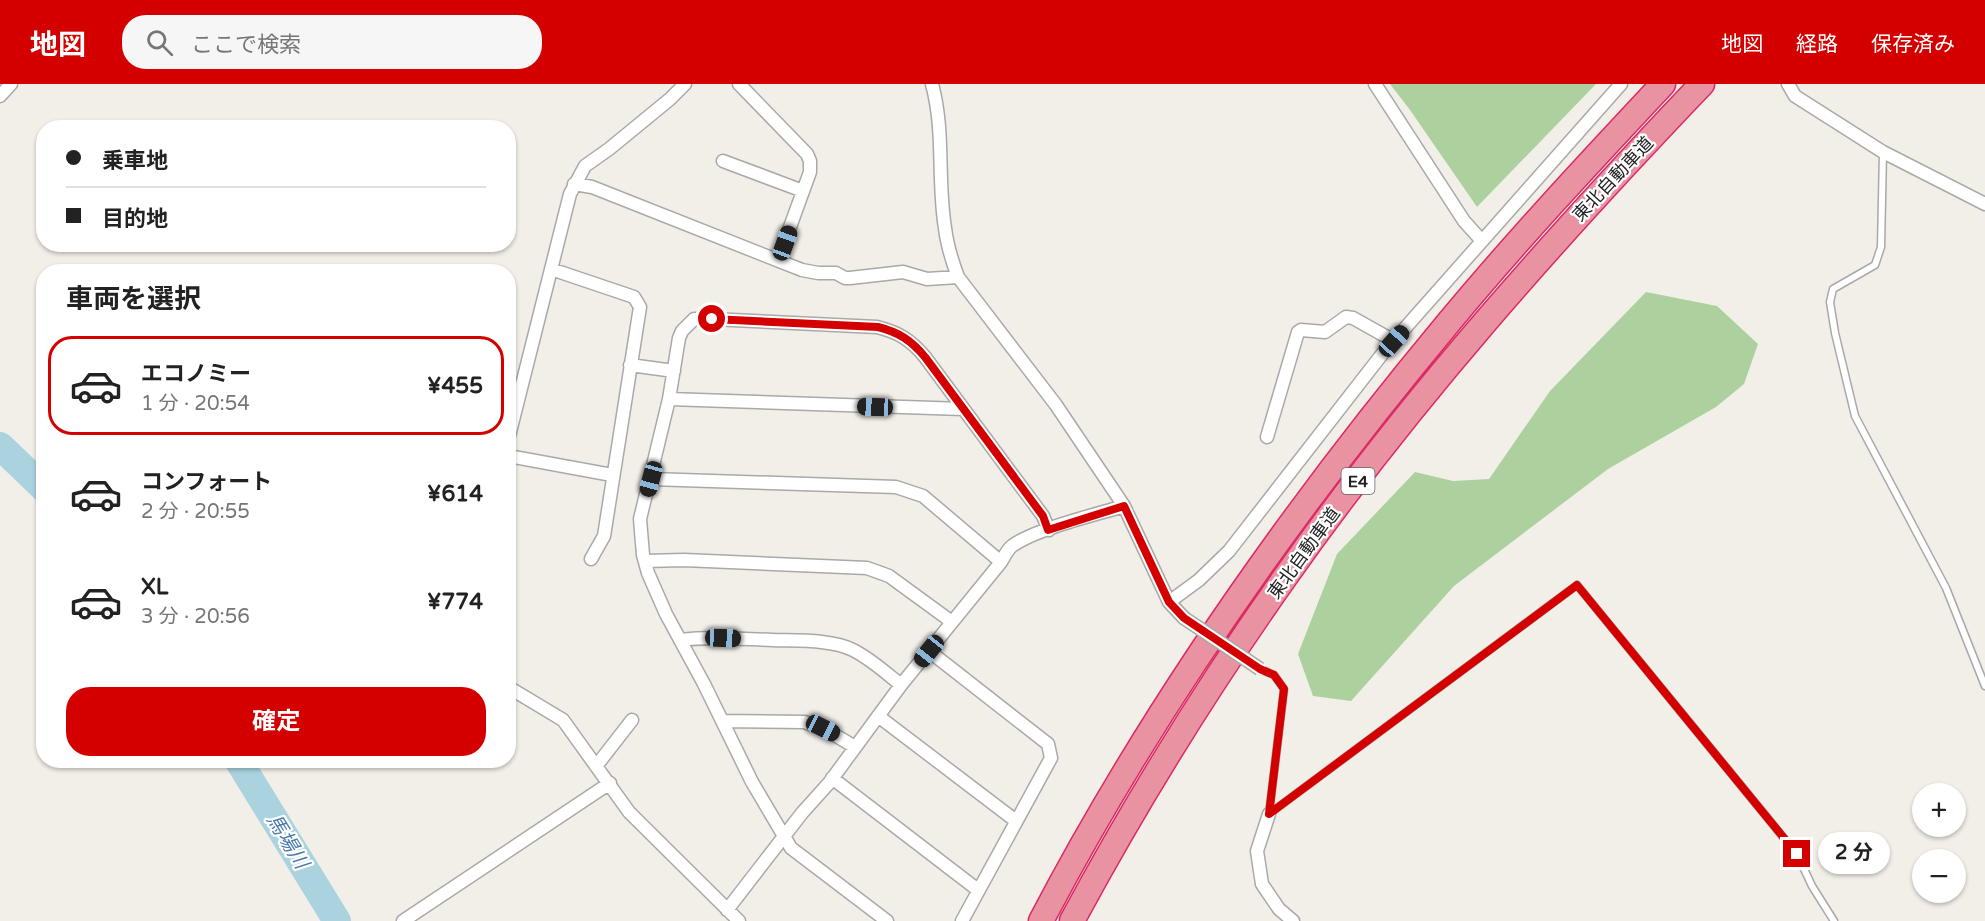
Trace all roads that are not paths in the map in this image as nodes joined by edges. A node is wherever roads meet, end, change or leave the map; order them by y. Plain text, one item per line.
1 (11, 84) edge
2 (685, 84) edge
3 (739, 84) edge
4 (932, 84) edge
5 (1375, 84) edge
6 (1621, 84) edge
7 (1663, 84) edge
8 (1702, 84) edge
9 (1788, 84) edge
10 (0, 96) edge
11 (1883, 152) junction
12 (723, 161) dead end
13 (574, 184) junction
14 (803, 191) junction
15 (1985, 204) edge
16 (1482, 241) junction
17 (778, 260) junction
18 (551, 269) junction
19 (958, 277) junction
20 (1394, 341) junction
21 (630, 365) junction
22 (674, 371) junction
23 (669, 399) junction
24 (516, 408) edge
25 (963, 409) junction
26 (1267, 437) dead end
27 (516, 457) edge
28 (612, 475) junction
29 (651, 479) junction
30 (1124, 506) junction
31 (1048, 530) junction
32 (591, 559) dead end
33 (645, 561) junction
34 (1001, 562) junction
35 (1169, 602) junction
36 (952, 622) junction
37 (680, 640) junction
38 (929, 651) junction
39 (1260, 669) joint
40 (901, 686) junction
41 (1985, 686) edge
42 (516, 692) edge
43 (878, 716) junction
44 (632, 720) dead end
45 (722, 721) junction
46 (855, 747) junction
47 (597, 765) junction
48 (832, 778) junction
49 (610, 783) junction
50 (1269, 814) junction
51 (1016, 822) junction
52 (784, 838) junction
53 (978, 890) junction
54 (727, 910) junction
55 (403, 921) edge
56 (740, 921) edge
57 (887, 921) edge
58 (962, 921) edge
59 (1041, 921) edge
60 (1072, 921) edge
61 (1293, 921) edge
62 (1834, 921) edge

1 - 10 street
2 - 13 street
3 - 14 street
4 - 19 street
5 - 16 street
6 - 16 street
7 - 59 highway, 東北自動車道 / E4
8 - 60 highway, 東北自動車道 / E4
9 - 11 street
11 - 15 street
11 - 41 lane
12 - 14 street
13 - 17 street
13 - 18 street
14 - 17 street
16 - 20 street
17 - 19 street
18 - 21 street
18 - 24 street
19 - 30 street
20 - 26 street
20 - 35 street
21 - 22 street
21 - 28 street
22 - 23 street
22 - 25 street
23 - 25 street
23 - 29 street
25 - 31 street
27 - 28 street
28 - 32 street
29 - 33 street
29 - 34 street
30 - 31 street
30 - 35 street
31 - 34 street
33 - 36 street
33 - 37 street
34 - 36 street
35 - 39 street, bridge
36 - 38 street
37 - 40 street
37 - 45 street
38 - 40 street
38 - 51 street
39 - 50 lane
40 - 43 street
42 - 47 street
43 - 46 street
43 - 51 street
44 - 47 street
45 - 46 street
45 - 52 street
46 - 48 street
47 - 49 street
48 - 52 street
48 - 53 street
49 - 54 street
49 - 55 street
50 - 61 street
50 - 62 lane
51 - 53 street
52 - 54 street
52 - 57 street
53 - 58 street
54 - 56 street

